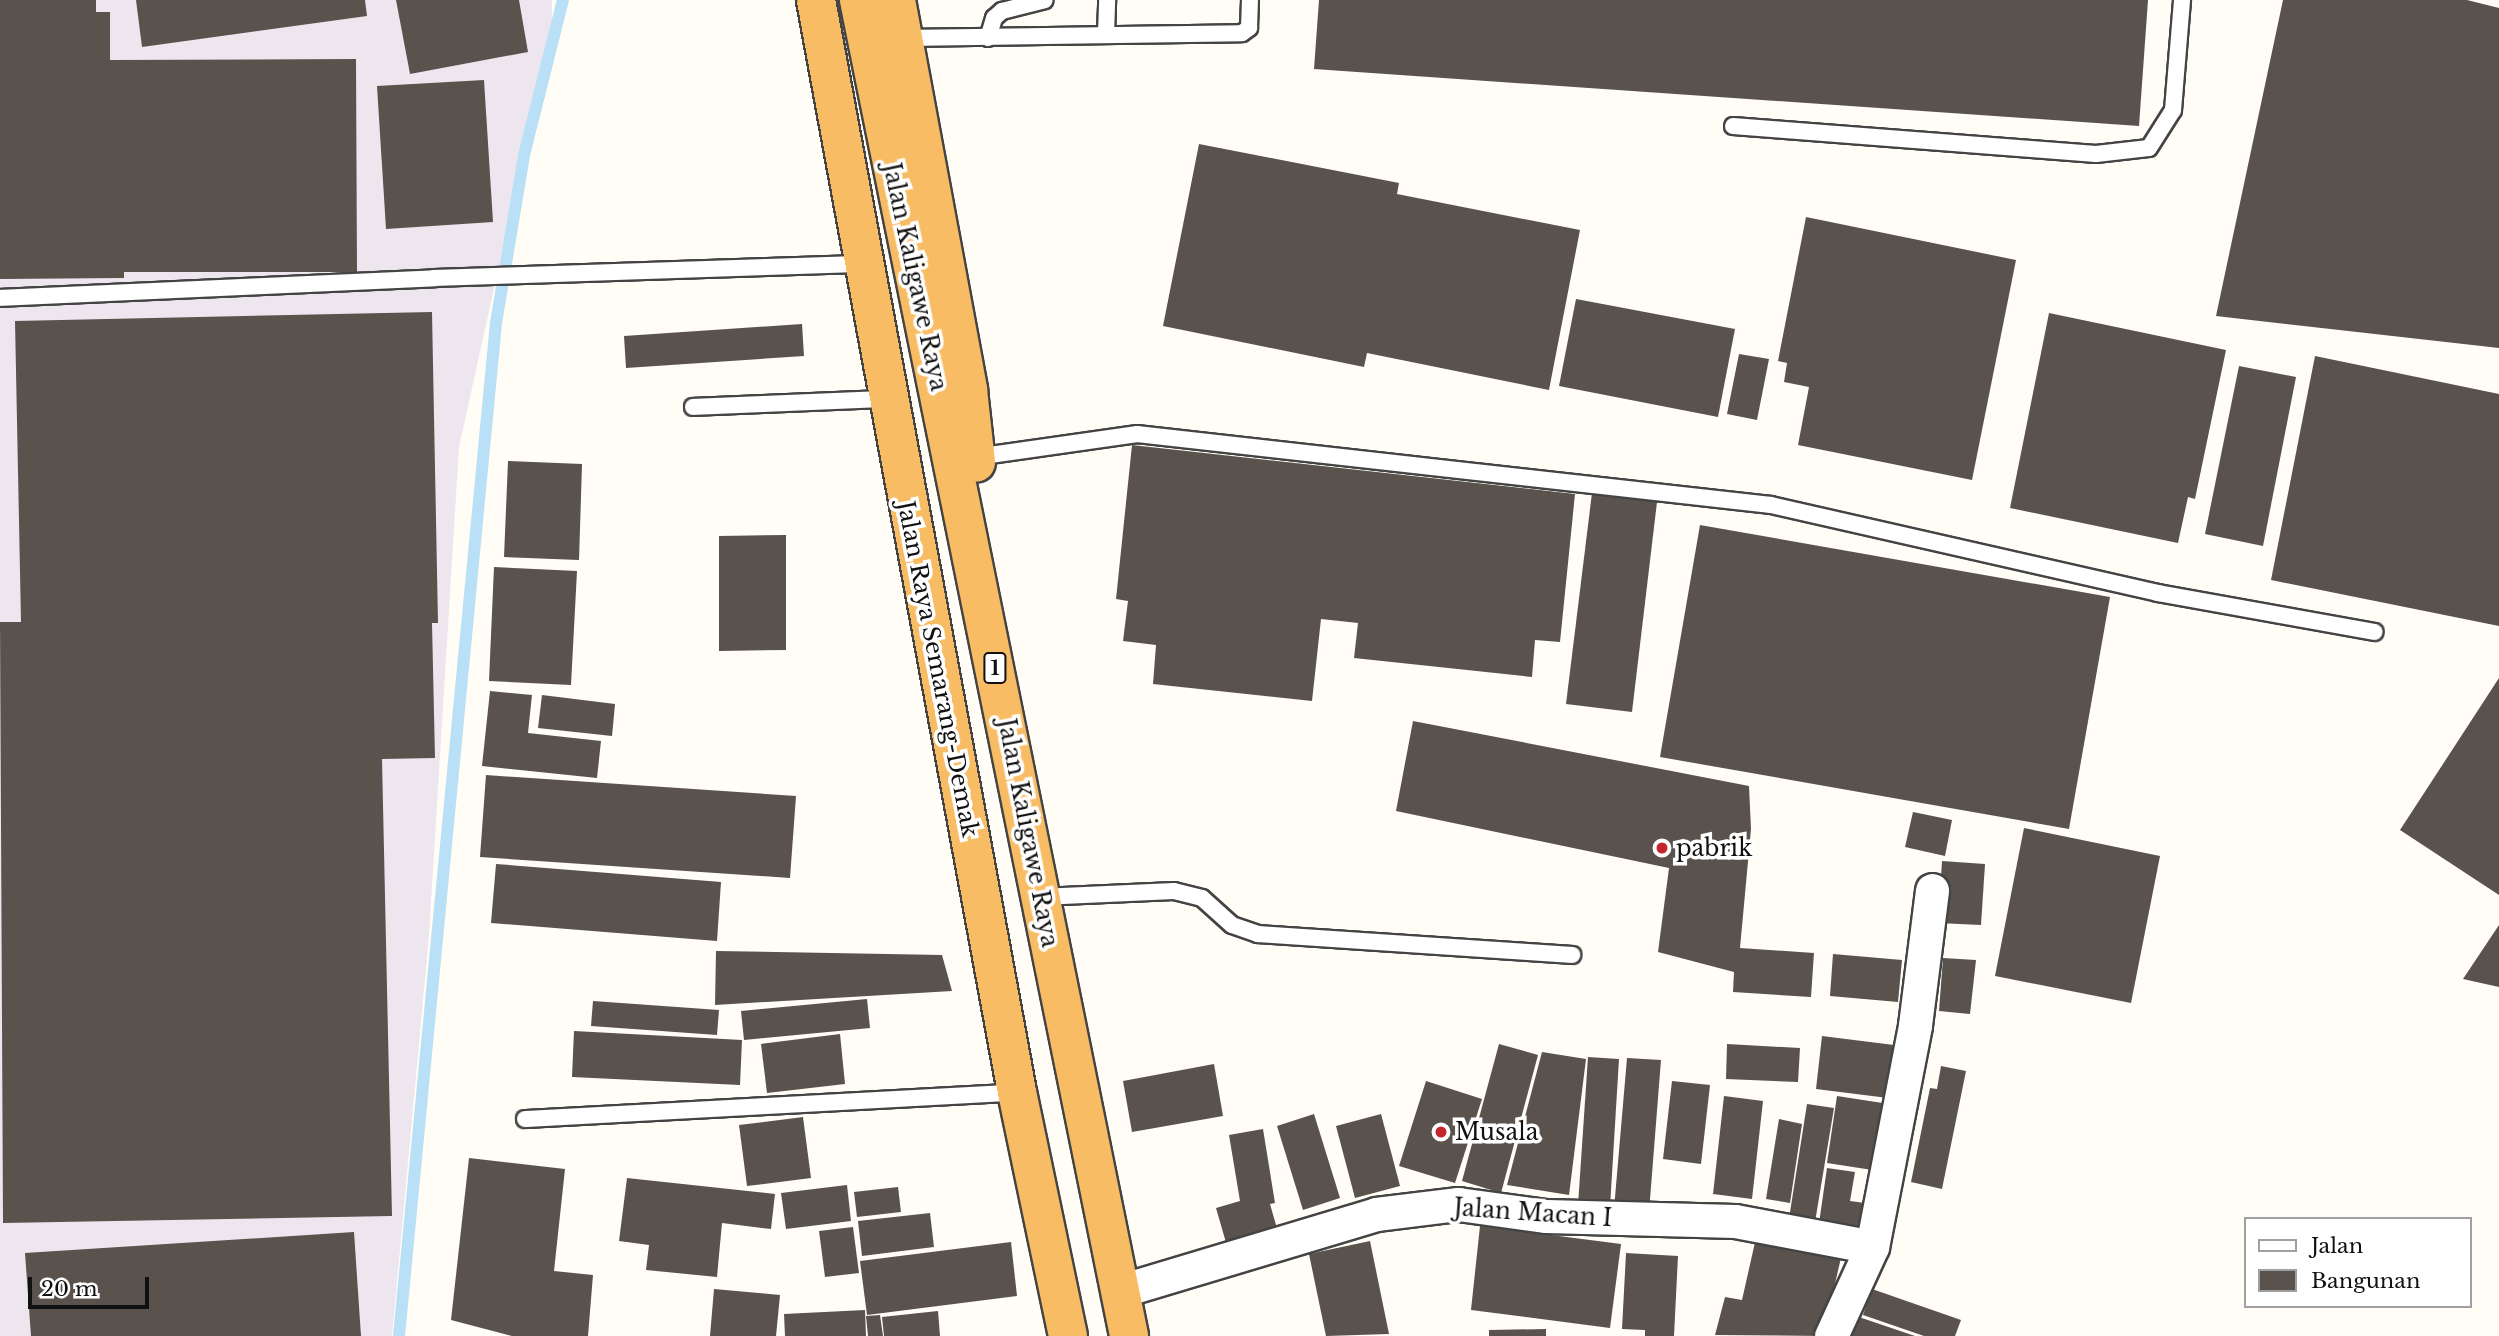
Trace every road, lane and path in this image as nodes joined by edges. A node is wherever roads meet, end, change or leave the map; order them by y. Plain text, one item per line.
1 (816, 0) edge
2 (859, 0) edge
3 (896, 0) edge
4 (1045, 0) edge
5 (1107, 0) edge
6 (1251, 0) edge
7 (2182, 0) edge
8 (1106, 34) junction
9 (903, 38) junction
10 (988, 38) junction
11 (1733, 125) dead end
12 (868, 264) junction
13 (0, 298) edge
14 (887, 399) junction
15 (693, 407) dead end
16 (975, 457) junction
17 (2375, 632) dead end
18 (989, 641) junction
19 (1932, 890) dead end
20 (1054, 896) junction
21 (1572, 955) dead end
22 (1017, 1092) junction
23 (525, 1119) dead end
24 (1872, 1247) junction
25 (1120, 1292) junction
26 (1068, 1336) edge
27 (1129, 1336) edge
28 (1831, 1336) edge

1 - 12 highway, Jalan Raya Semarang-Demak
2 - 18 highway, Jalan Kaligawe Raya / 1
3 - 9 highway
4 - 10 lane
5 - 8 lane
6 - 8 lane
7 - 11 lane
8 - 10 lane
9 - 10 lane
9 - 16 highway
12 - 13 lane
12 - 14 highway, Jalan Raya Semarang-Demak
14 - 15 lane
14 - 22 highway, Jalan Raya Semarang-Demak
16 - 17 lane
16 - 18 highway
18 - 20 highway, Jalan Kaligawe Raya / 1
19 - 24 street
20 - 21 lane
20 - 25 highway, Jalan Kaligawe Raya / 1
22 - 23 lane
22 - 26 highway, Jalan Raya Semarang-Demak
24 - 25 street, Jalan Macan I
24 - 28 street
25 - 27 highway, Jalan Kaligawe Raya / 1

